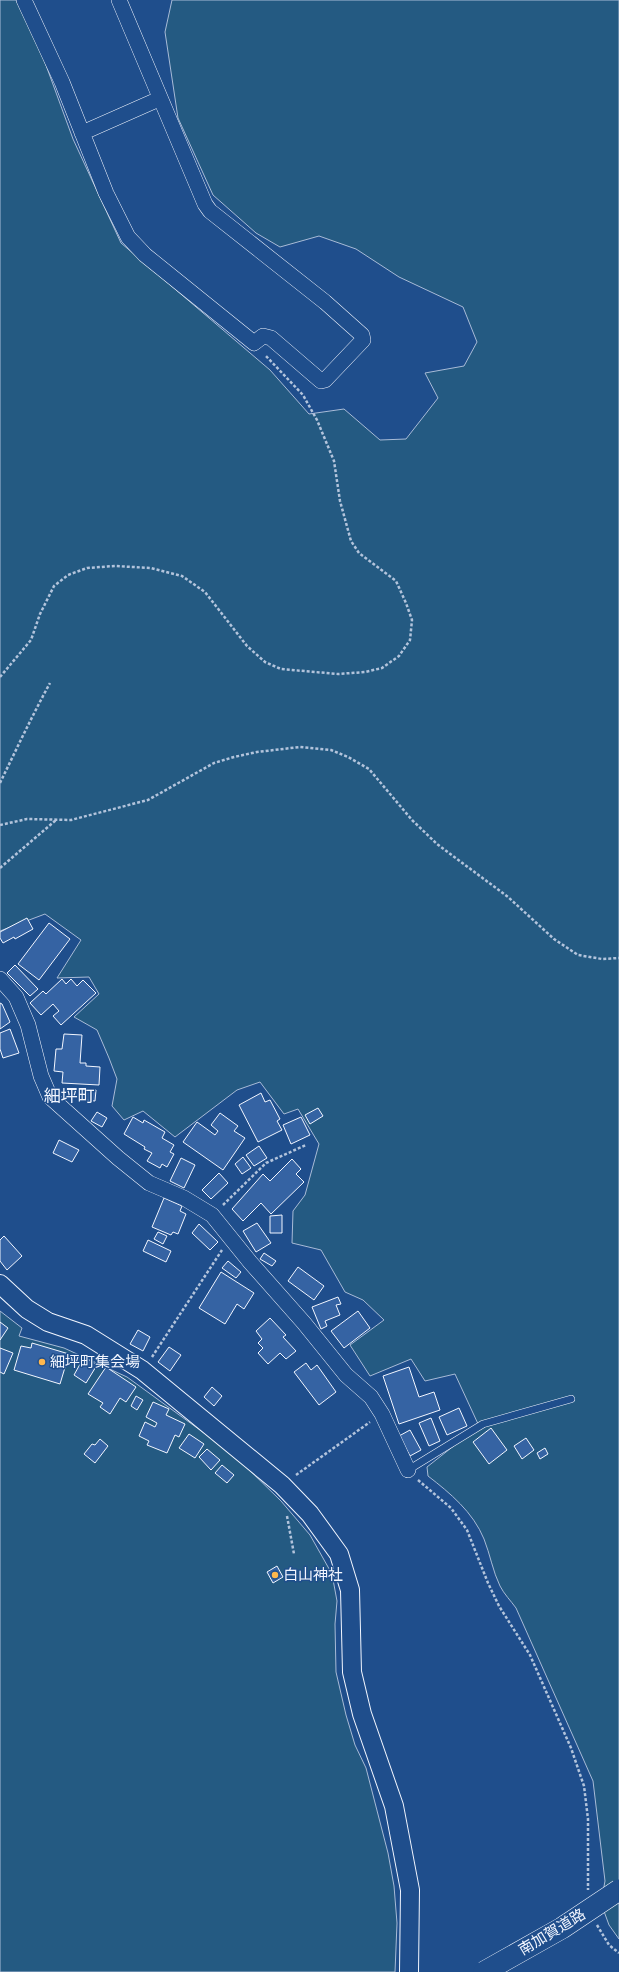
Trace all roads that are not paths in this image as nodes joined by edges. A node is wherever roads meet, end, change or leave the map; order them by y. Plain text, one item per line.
1 (24, 0) edge
2 (118, 0) edge
3 (159, 99) junction
4 (82, 133) junction
5 (0, 979) edge
6 (0, 1284) edge
7 (571, 1399) dead end
8 (408, 1470) joint
9 (619, 1890) edge
10 (409, 1972) edge
11 (484, 1972) edge

1 - 4 street
2 - 3 street
3 - 4 street
3 - 4 street
5 - 8 street
6 - 10 street
7 - 8 lane
9 - 11 main road, 南加賀道路, bridge

